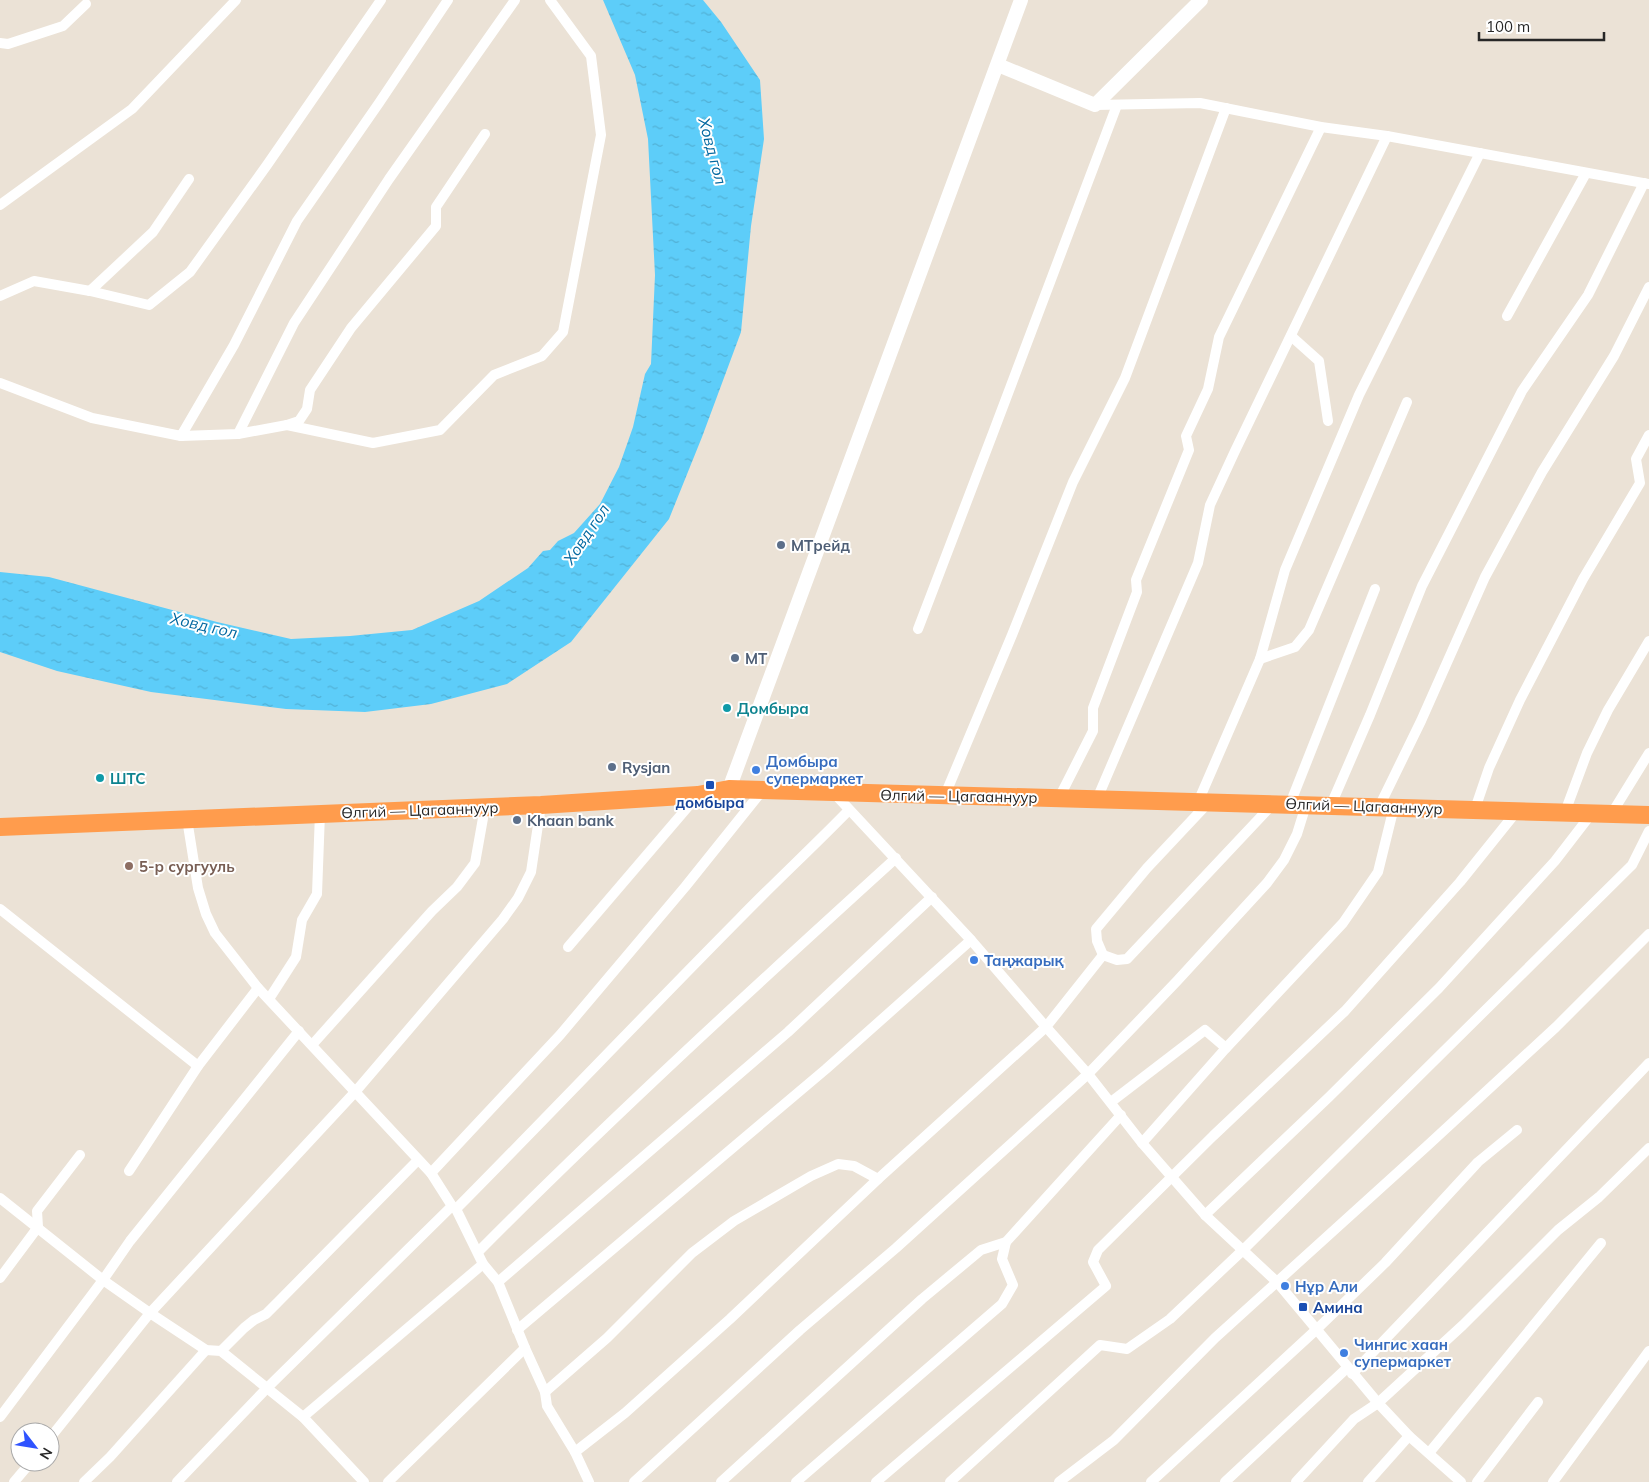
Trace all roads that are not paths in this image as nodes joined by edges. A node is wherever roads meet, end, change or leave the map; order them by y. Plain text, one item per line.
1 (236, 0) edge
2 (380, 0) edge
3 (448, 0) edge
4 (514, 0) edge
5 (550, 0) edge
6 (1021, 0) edge
7 (1201, 0) edge
8 (86, 4) dead end
9 (0, 43) edge
10 (998, 65) junction
11 (1117, 104) junction
12 (1094, 105) junction
13 (1226, 108) junction
14 (1321, 127) junction
15 (485, 134) dead end
16 (1387, 136) junction
17 (1480, 153) junction
18 (1586, 172) junction
19 (189, 179) dead end
20 (1647, 183) edge
21 (0, 205) edge
22 (1649, 287) edge
23 (90, 291) junction
24 (0, 296) edge
25 (1507, 316) dead end
26 (1291, 336) junction
27 (0, 383) edge
28 (1407, 402) dead end
29 (1328, 421) dead end
30 (287, 426) junction
31 (238, 434) junction
32 (1649, 435) edge
33 (180, 436) junction
34 (1375, 589) dead end
35 (918, 629) dead end
36 (1649, 641) edge
37 (1260, 659) junction
38 (1649, 752) edge
39 (729, 789) junction
40 (762, 790) junction
41 (833, 792) junction
42 (698, 794) junction
43 (945, 795) junction
44 (1059, 798) junction
45 (1097, 799) junction
46 (1203, 802) junction
47 (1290, 804) junction
48 (541, 805) junction
49 (1331, 805) junction
50 (485, 807) junction
51 (1386, 807) junction
52 (849, 810) junction
53 (1475, 810) junction
54 (1517, 811) junction
55 (1565, 812) junction
56 (320, 813) junction
57 (1592, 813) junction
58 (1612, 813) junction
59 (1649, 814) edge
60 (187, 820) junction
61 (0, 827) edge
62 (1649, 830) edge
63 (896, 858) junction
64 (932, 897) junction
65 (0, 909) edge
66 (1649, 934) edge
67 (971, 940) junction
68 (568, 948) dead end
69 (1103, 955) junction
70 (258, 988) junction
71 (269, 999) junction
72 (1046, 1028) junction
73 (299, 1031) junction
74 (312, 1045) junction
75 (1226, 1048) junction
76 (1649, 1063) edge
77 (198, 1066) junction
78 (1088, 1074) junction
79 (356, 1091) junction
80 (1111, 1102) junction
81 (1121, 1115) junction
82 (1517, 1130) dead end
83 (1142, 1144) junction
84 (1649, 1148) edge
85 (80, 1155) dead end
86 (418, 1160) junction
87 (129, 1171) dead end
88 (431, 1173) junction
89 (1171, 1177) junction
90 (878, 1179) junction
91 (1, 1201) edge
92 (454, 1208) junction
93 (1205, 1215) junction
94 (38, 1227) junction
95 (1006, 1242) junction
96 (1600, 1243) dead end
97 (1243, 1250) junction
98 (478, 1252) junction
99 (484, 1264) junction
100 (0, 1278) edge
101 (103, 1280) junction
102 (498, 1282) junction
103 (1277, 1282) junction
104 (150, 1313) junction
105 (1317, 1329) junction
106 (517, 1330) junction
107 (525, 1348) junction
108 (206, 1350) junction
109 (220, 1350) junction
110 (1649, 1351) edge
111 (1350, 1371) junction
112 (268, 1388) junction
113 (545, 1392) junction
114 (1538, 1402) dead end
115 (1378, 1403) junction
116 (0, 1417) edge
117 (303, 1417) junction
118 (60, 1426) edge
119 (1409, 1436) junction
120 (575, 1452) junction
121 (1429, 1454) junction
122 (22, 1472) edge
123 (1449, 1478) edge
124 (14, 1482) edge
125 (84, 1482) edge
126 (178, 1482) edge
127 (364, 1482) edge
128 (388, 1482) edge
129 (589, 1482) edge
130 (634, 1482) edge
131 (721, 1482) edge
132 (796, 1482) edge
133 (876, 1482) edge
134 (950, 1482) edge
135 (1059, 1482) edge
136 (1153, 1482) edge
137 (1225, 1482) edge
138 (1296, 1482) edge
139 (1368, 1482) edge
140 (1462, 1482) edge
141 (1477, 1482) edge
142 (1553, 1482) edge

1 - 21 street
2 - 23 street
3 - 33 street
4 - 31 street
5 - 30 street
6 - 10 street
7 - 12 street
8 - 9 street
10 - 12 street
10 - 39 street
11 - 12 street
11 - 13 street
11 - 35 street
13 - 14 street
13 - 43 street
14 - 16 street
14 - 44 street
15 - 30 street
16 - 17 street
16 - 26 street
17 - 18 street
17 - 37 street
18 - 20 street
18 - 25 street
19 - 23 street
20 - 49 street
22 - 51 street
23 - 24 street
26 - 29 street
26 - 45 street
27 - 33 street
28 - 37 street
30 - 31 street
31 - 33 street
32 - 53 street
34 - 47 street
36 - 55 street
37 - 46 street
38 - 58 street
39 - 40 highway, Өлгий — Цагааннуур
39 - 42 highway, Өлгий — Цагааннуур
40 - 41 highway, Өлгий — Цагааннуур
40 - 88 street
41 - 43 highway, Өлгий — Цагааннуур
41 - 52 street
42 - 48 highway, Өлгий — Цагааннуур
42 - 68 street
43 - 44 highway, Өлгий — Цагааннуур
44 - 45 highway, Өлгий — Цагааннуур
45 - 46 highway, Өлгий — Цагааннуур
46 - 47 highway, Өлгий — Цагааннуур
46 - 69 street
47 - 49 highway, Өлгий — Цагааннуур
47 - 69 street
47 - 78 street
48 - 50 highway, Өлгий — Цагааннуур
48 - 79 street
49 - 51 highway, Өлгий — Цагааннуур
50 - 56 highway, Өлгий — Цагааннуур
50 - 74 street
51 - 53 highway, Өлгий — Цагааннуур
51 - 75 street
52 - 63 street
52 - 92 street
53 - 54 highway, Өлгий — Цагааннуур
54 - 55 highway, Өлгий — Цагааннуур
54 - 89 street
55 - 57 highway, Өлгий — Цагааннуур
56 - 60 highway, Өлгий — Цагааннуур
56 - 71 street
57 - 58 highway, Өлгий — Цагааннуур
57 - 93 street
58 - 59 highway, Өлгий — Цагааннуур
60 - 61 highway, Өлгий — Цагааннуур
60 - 70 street
62 - 97 street
63 - 64 street
63 - 98 street
64 - 67 street
64 - 102 street
65 - 77 street
66 - 103 street
67 - 72 street
67 - 106 street
69 - 72 street
70 - 71 street
70 - 77 street
71 - 73 street
72 - 78 street
72 - 90 street
73 - 74 street
73 - 101 street
74 - 79 street
75 - 80 street
75 - 83 street
76 - 111 street
77 - 87 street
78 - 80 street
78 - 130 street
79 - 86 street
79 - 104 street
80 - 81 street
81 - 83 street
81 - 95 street
82 - 105 street
83 - 89 street
84 - 115 street
85 - 94 street
86 - 88 street
86 - 109 street
88 - 92 street
89 - 93 street
89 - 133 street
90 - 113 street
90 - 120 street
91 - 94 street
92 - 98 street
92 - 112 street
93 - 97 street
94 - 100 street
94 - 101 street
95 - 131 street
95 - 132 street
96 - 121 street
97 - 103 street
97 - 134 street
98 - 99 street
99 - 102 street
99 - 117 street
101 - 104 street
101 - 116 street
102 - 106 street
103 - 105 street
103 - 135 street
104 - 108 street
104 - 118 street
105 - 111 street
105 - 136 street
106 - 107 street
107 - 113 street
107 - 128 street
108 - 109 street
108 - 125 street
109 - 112 street
110 - 142 street
111 - 115 street
111 - 137 street
112 - 117 street
112 - 126 street
113 - 120 street
114 - 141 street
115 - 119 street
115 - 138 street
117 - 127 street
119 - 121 street
119 - 139 street
120 - 129 street
121 - 123 street
122 - 124 street
123 - 140 street

